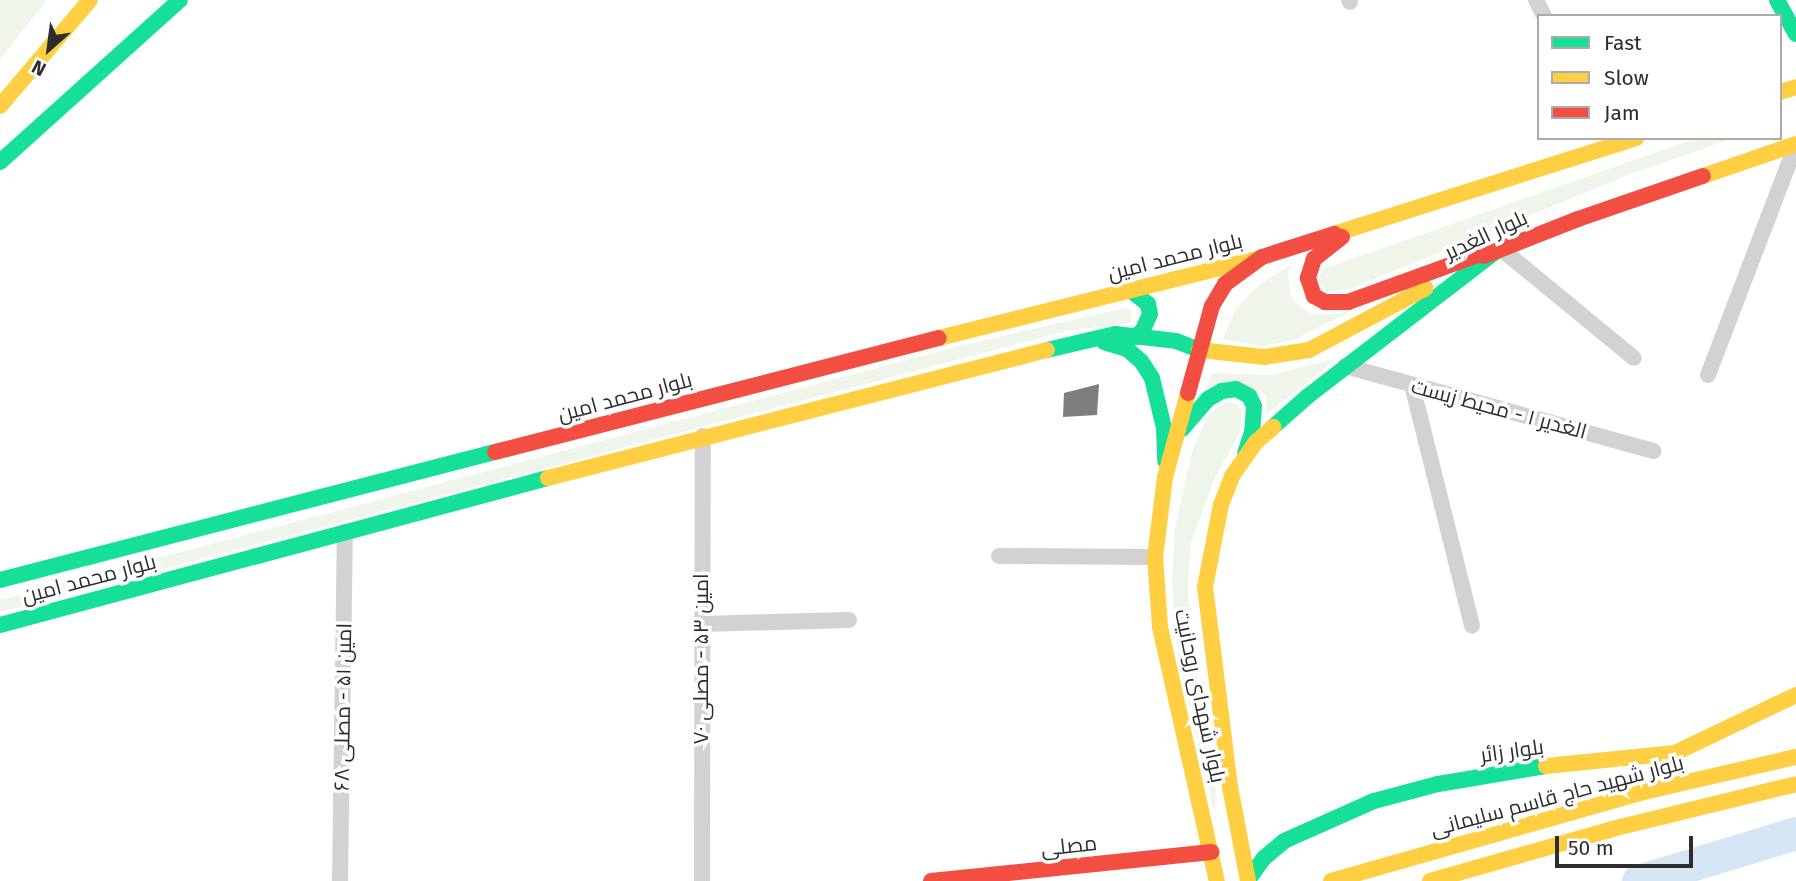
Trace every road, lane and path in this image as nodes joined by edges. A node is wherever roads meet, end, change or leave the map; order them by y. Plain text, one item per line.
1 (90, 0) edge
2 (180, 0) edge
3 (1777, 0) edge
4 (1796, 34) edge
5 (0, 106) edge
6 (1630, 140) edge
7 (1796, 145) edge
8 (0, 162) edge
9 (1365, 225) junction
10 (1500, 248) junction
11 (1262, 257) junction
12 (1130, 290) junction
13 (1135, 337) junction
14 (1083, 341) junction
15 (1199, 350) junction
16 (1634, 358) dead end
17 (1345, 366) junction
18 (1708, 375) dead end
19 (1412, 385) junction
20 (703, 436) junction
21 (1176, 436) junction
22 (1654, 452) dead end
23 (1243, 461) junction
24 (1165, 477) junction
25 (345, 532) junction
26 (999, 556) dead end
27 (1155, 558) junction
28 (0, 580) edge
29 (849, 620) dead end
30 (700, 624) junction
31 (0, 625) edge
32 (1472, 626) dead end
33 (1796, 695) edge
34 (1796, 757) edge
35 (1796, 784) edge
36 (1212, 852) junction
37 (340, 881) edge
38 (702, 881) edge
39 (930, 881) edge
40 (1217, 881) edge
41 (1248, 881) edge
42 (1331, 881) edge
43 (1430, 881) edge

1 - 5 main road
2 - 8 main road
3 - 4 main road
6 - 9 main road, بلوار الغدیر
7 - 10 main road, بلوار الغدیر
7 - 18 street
9 - 10 main road
9 - 11 main road, بلوار الغدیر
10 - 15 main road, بلوار الغدیر
10 - 16 street
10 - 17 main road
11 - 12 main road, بلوار محمد امین
11 - 15 main road
12 - 13 main road
12 - 28 main road, بلوار محمد امین
13 - 14 main road, بلوار محمد امین
13 - 15 main road, بلوار الغدیر
14 - 20 main road, بلوار محمد امین
14 - 24 main road
15 - 21 main road
17 - 19 street, الغدیر ۱ - محیط زیست
17 - 23 main road
19 - 22 street, الغدیر ۱ - محیط زیست
19 - 32 street
20 - 25 main road, بلوار محمد امین
20 - 30 street, امین ۵۳ - مصلی ۷۰
21 - 23 main road
21 - 24 main road
23 - 41 main road, بلوار شهدای روحانیت
24 - 27 main road, بلوار شهدای روحانیت
25 - 31 main road, بلوار محمد امین
25 - 37 street, امین ۵۱ - مصلی ۶۸
26 - 27 street
27 - 36 main road, بلوار شهدای روحانیت
29 - 30 street
30 - 38 street, امین ۵۳ - مصلی ۷۰
33 - 41 main road, بلوار زائر
34 - 42 main road, بلوار شهید حاج قاسم سلیمانی
35 - 43 main road
36 - 39 main road, مصلی
36 - 40 main road, بلوار شهدای روحانیت

